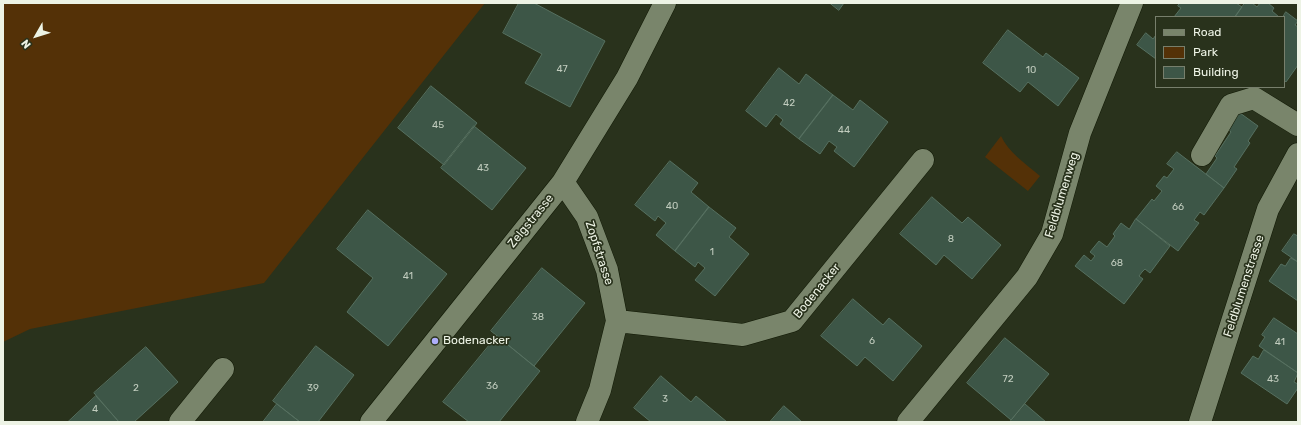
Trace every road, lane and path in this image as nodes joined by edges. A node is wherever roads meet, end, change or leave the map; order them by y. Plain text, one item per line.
1 (665, 3) edge
2 (1132, 3) edge
3 (1298, 125) edge
4 (1298, 154) edge
5 (1202, 155) dead end
6 (923, 160) dead end
7 (563, 182) junction
8 (617, 320) junction
9 (223, 369) dead end
10 (180, 422) edge
11 (371, 422) edge
12 (587, 422) edge
13 (908, 422) edge
14 (1200, 422) edge

1 - 7 street, Zelgstrasse
2 - 13 street, Feldblumenweg
3 - 5 street
4 - 14 street, Feldblumenstrasse
6 - 8 street, Bodenacker
7 - 8 street, Zopfstrasse
7 - 11 street, Zelgstrasse
8 - 12 street, Zopfstrasse
9 - 10 street

